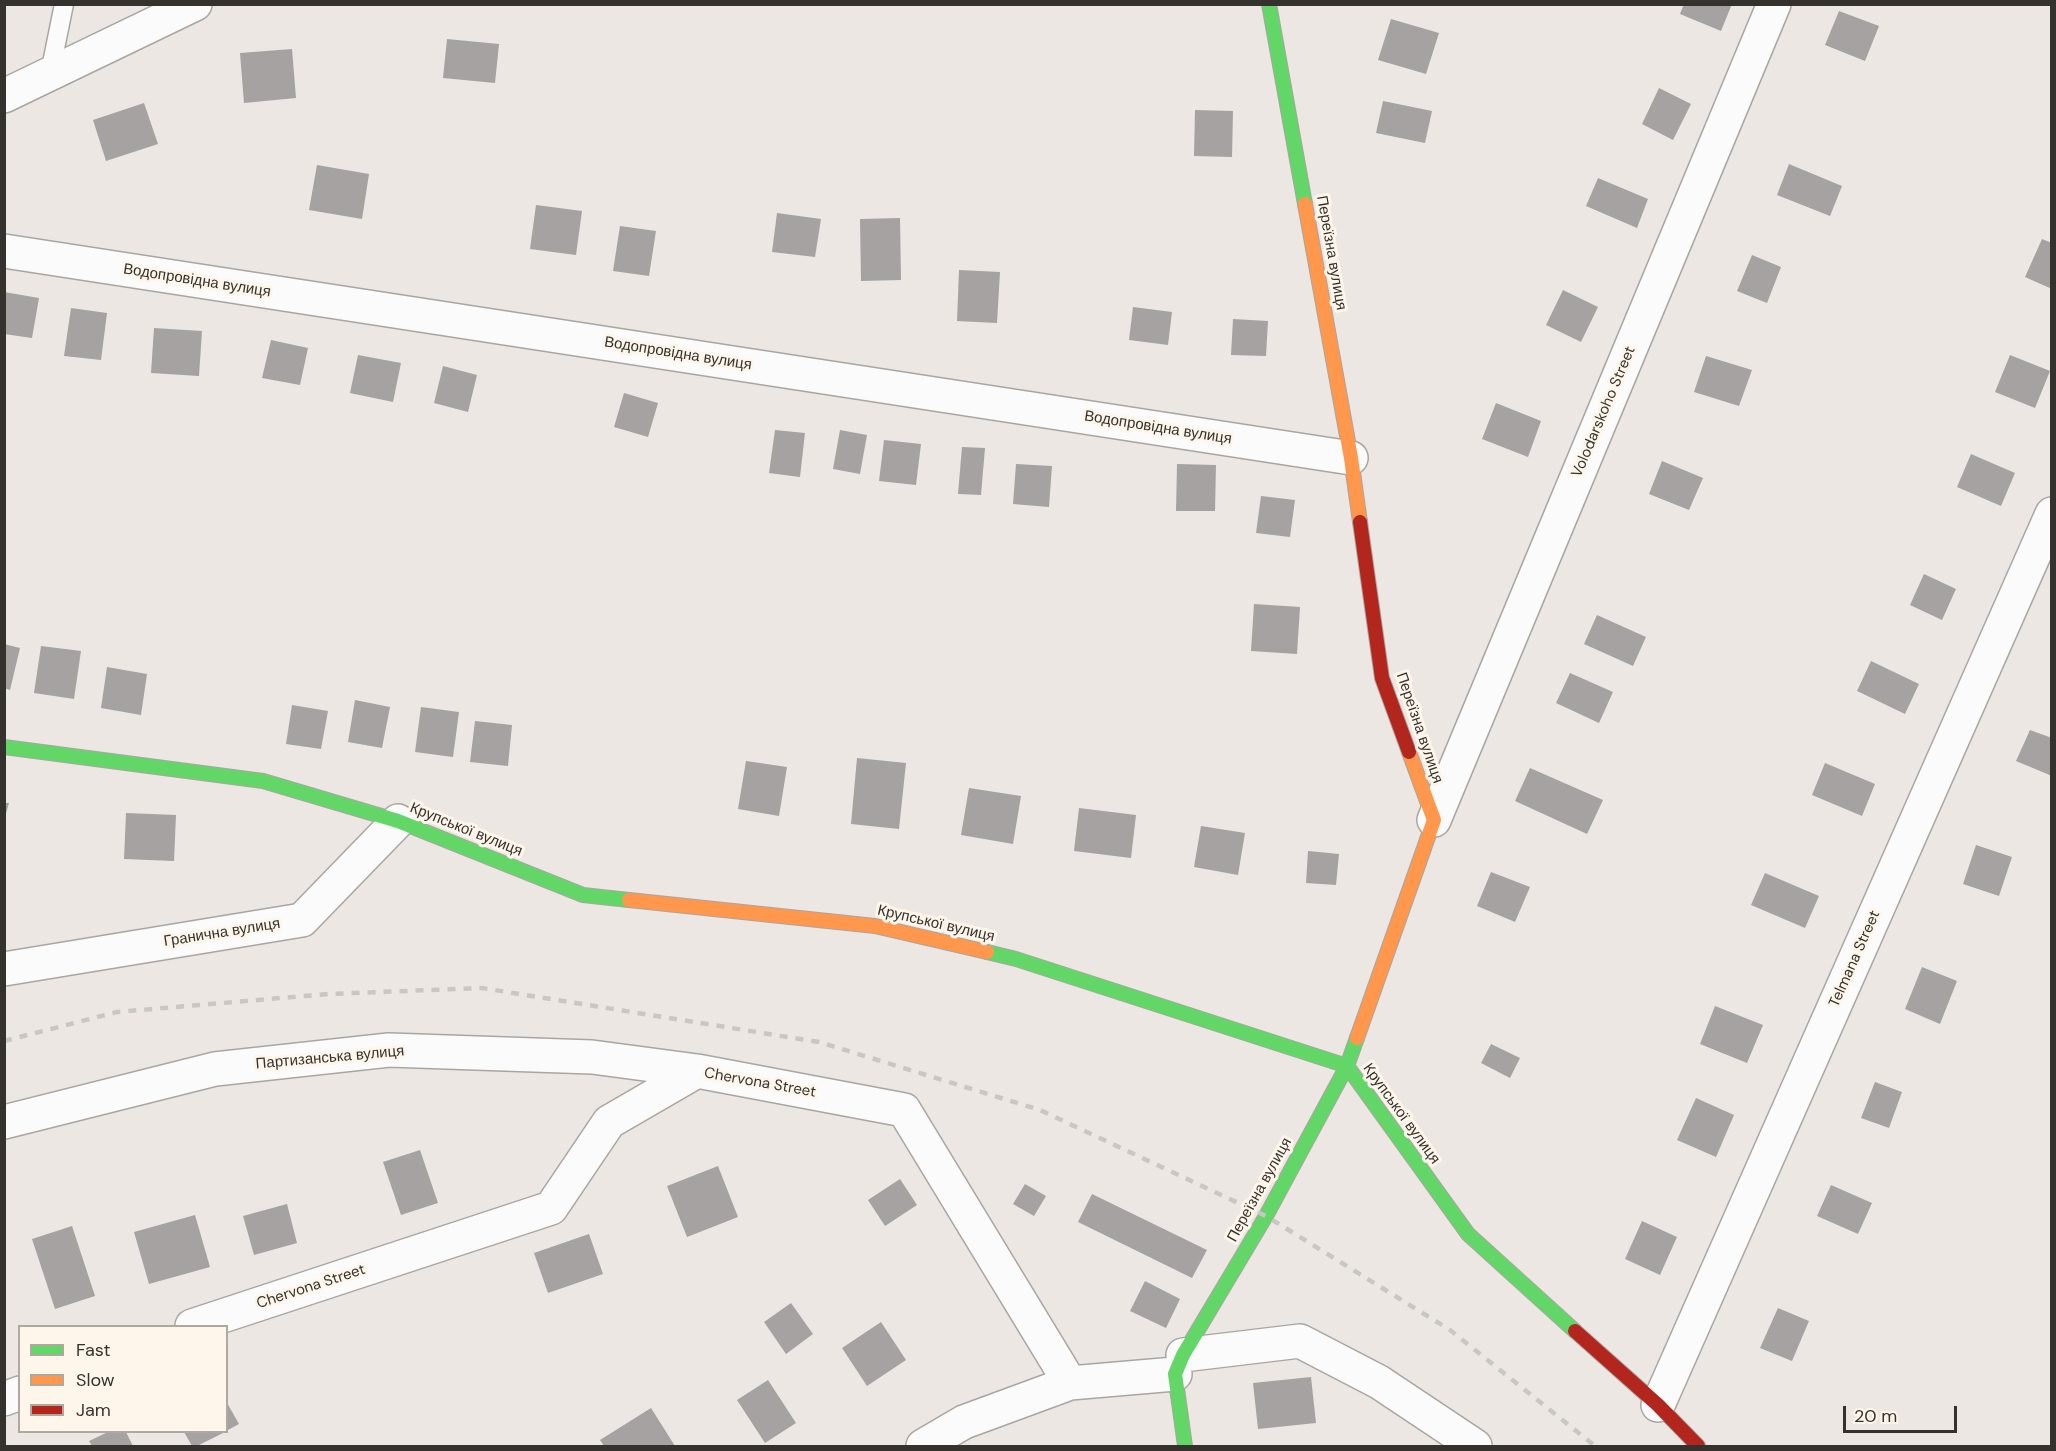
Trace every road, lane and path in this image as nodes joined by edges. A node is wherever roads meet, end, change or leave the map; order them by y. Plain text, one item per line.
1 (64, 4) edge
2 (195, 4) edge
3 (1269, 4) edge
4 (1774, 4) edge
5 (50, 74) junction
6 (4, 96) edge
7 (4, 251) edge
8 (1351, 458) junction
9 (2052, 514) edge
10 (4, 747) edge
11 (1434, 820) junction
12 (398, 821) junction
13 (4, 969) edge
14 (1347, 1066) junction
15 (697, 1071) junction
16 (4, 1122) edge
17 (195, 1325) edge
18 (1179, 1365) junction
19 (1070, 1383) junction
20 (1658, 1405) junction
21 (924, 1446) edge
22 (1185, 1446) edge
23 (1475, 1446) edge
24 (1698, 1446) edge

1 - 5 lane
2 - 5 street
3 - 8 street, Переїзна вулиця
4 - 11 street, Volodarskoho Street
5 - 6 street
7 - 8 street, Водопровідна вулиця
8 - 11 street, Переїзна вулиця
9 - 20 street, Telmana Street
10 - 12 street, Крупської вулиця
11 - 14 street, Переїзна вулиця
12 - 13 street, Гранична вулиця
12 - 14 street, Крупської вулиця
14 - 18 street, Переїзна вулиця
14 - 20 street, Крупської вулиця
15 - 16 street, Партизанська вулиця
15 - 17 street, Chervona Street
15 - 19 street, Chervona Street
18 - 19 street
18 - 22 street
18 - 23 street
19 - 21 street
20 - 24 street, Крупської вулиця

